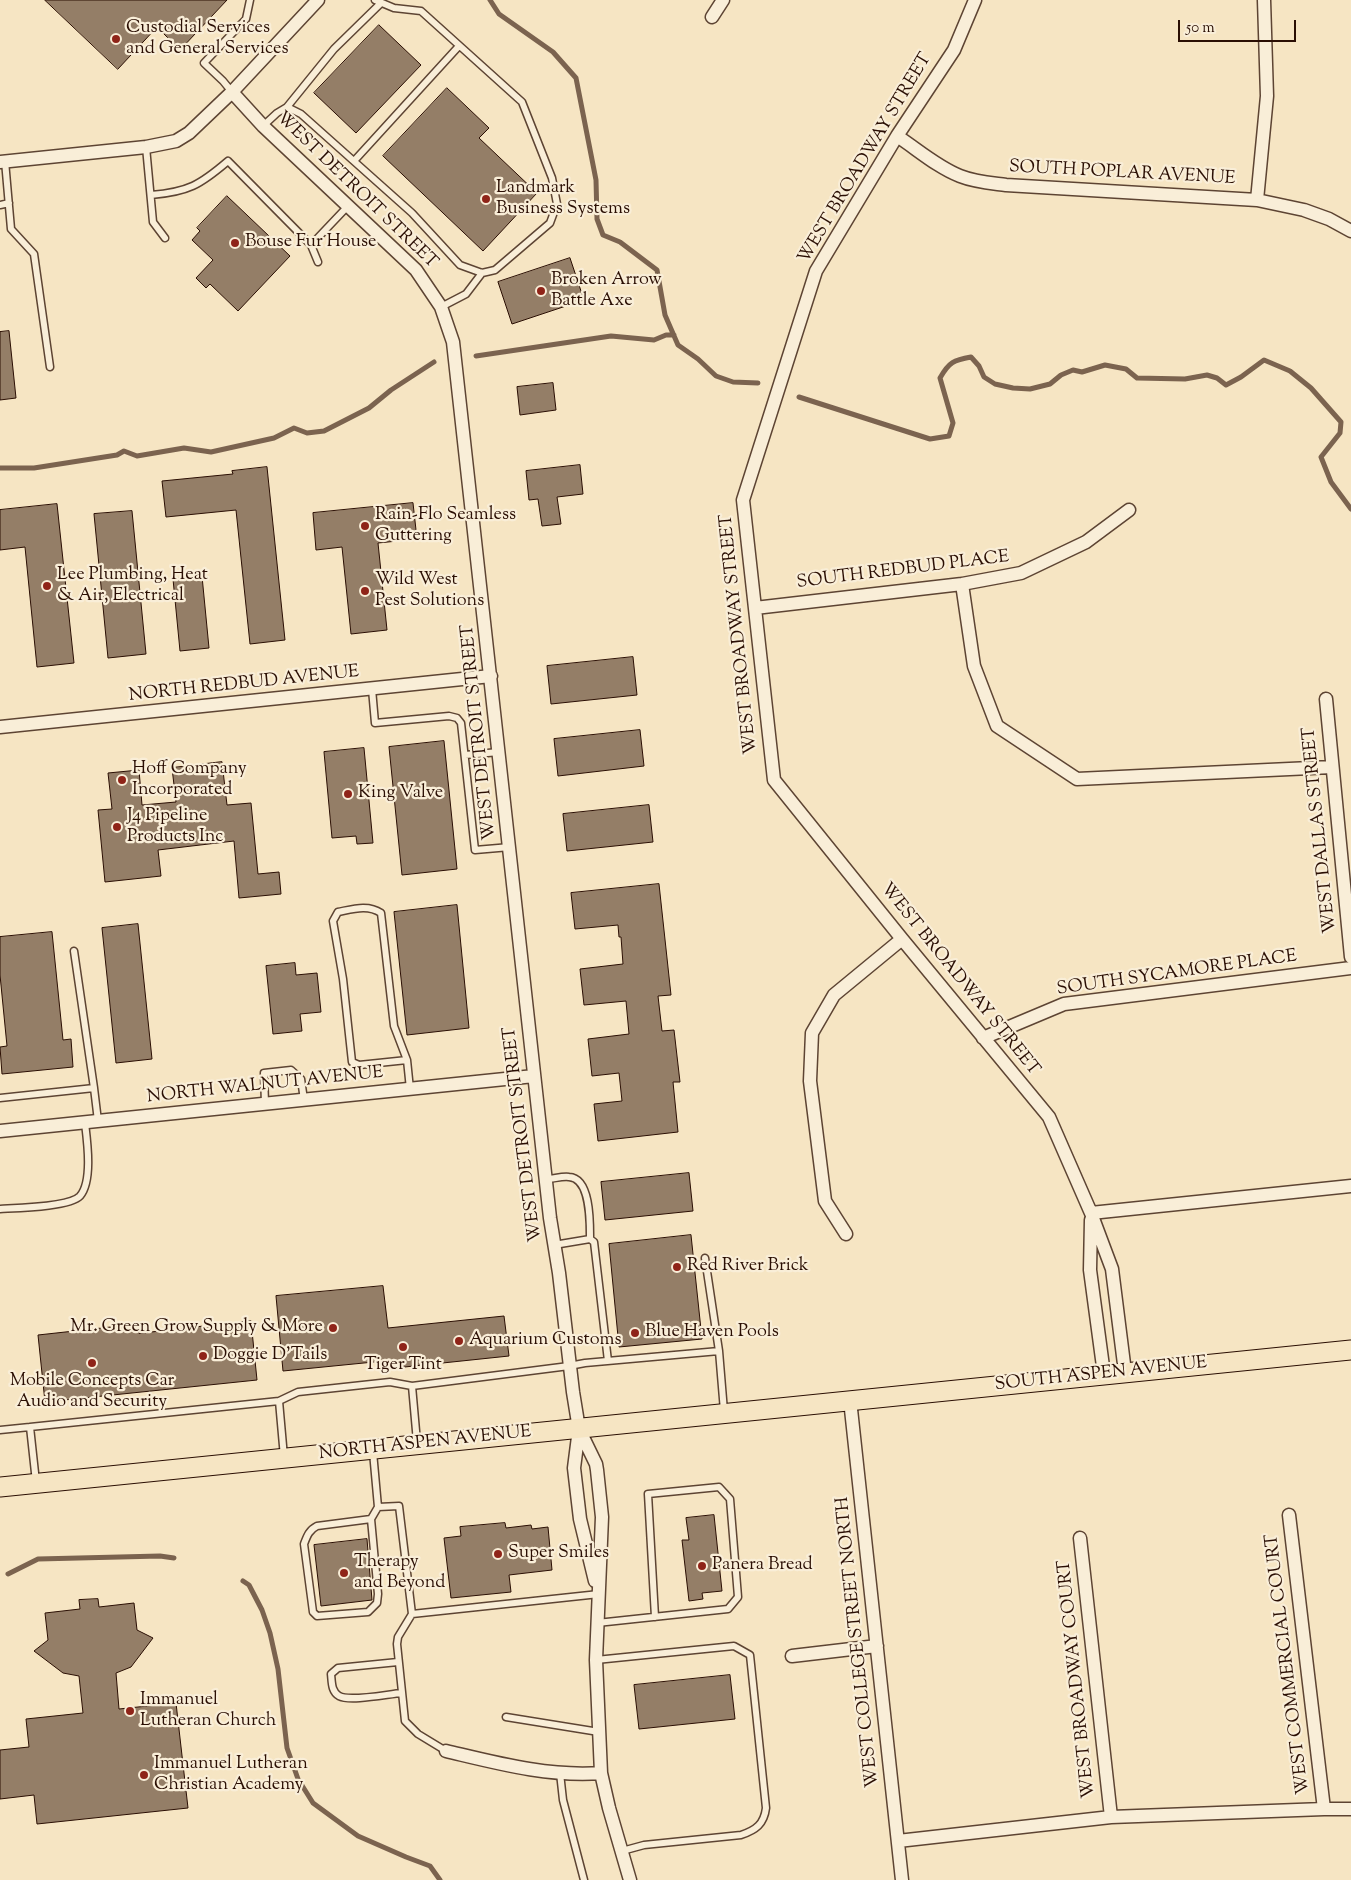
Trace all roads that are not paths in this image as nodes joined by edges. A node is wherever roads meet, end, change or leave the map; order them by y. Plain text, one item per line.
1 (250, 0) edge
2 (318, 0) edge
3 (723, 0) edge
4 (975, 0) edge
5 (1264, 0) edge
6 (378, 1) edge
7 (712, 17) dead end
8 (459, 46) junction
9 (232, 92) junction
10 (287, 108) junction
11 (263, 126) junction
12 (897, 136) junction
13 (146, 147) junction
14 (354, 161) junction
15 (3, 162) edge
16 (151, 195) junction
17 (1257, 200) junction
18 (9, 203) junction
19 (0, 205) edge
20 (349, 205) junction
21 (1351, 231) edge
22 (165, 238) dead end
23 (312, 245) junction
24 (318, 262) dead end
25 (482, 273) junction
26 (441, 307) junction
27 (50, 367) dead end
28 (1129, 510) dead end
29 (962, 584) junction
30 (755, 608) junction
31 (491, 676) junction
32 (372, 689) junction
33 (1326, 699) dead end
34 (0, 727) edge
35 (499, 752) junction
36 (465, 755) junction
37 (1332, 767) junction
38 (510, 847) junction
39 (902, 939) junction
40 (74, 951) dead end
41 (1351, 957) edge
42 (1351, 968) edge
43 (983, 1038) junction
44 (407, 1060) junction
45 (534, 1076) junction
46 (94, 1088) junction
47 (410, 1089) junction
48 (0, 1098) edge
49 (304, 1100) junction
50 (266, 1104) junction
51 (98, 1121) junction
52 (85, 1123) junction
53 (0, 1131) edge
54 (546, 1180) junction
55 (1351, 1186) edge
56 (0, 1209) edge
57 (1091, 1213) junction
58 (846, 1234) dead end
59 (590, 1239) junction
60 (554, 1245) junction
61 (705, 1258) dead end
62 (1351, 1350) edge
63 (719, 1351) junction
64 (608, 1361) junction
65 (569, 1366) junction
66 (1125, 1372) junction
67 (1104, 1374) junction
68 (412, 1386) junction
69 (279, 1400) junction
70 (850, 1400) junction
71 (725, 1414) junction
72 (30, 1427) junction
73 (579, 1429) junction
74 (0, 1430) edge
75 (418, 1445) junction
76 (373, 1450) junction
77 (284, 1458) junction
78 (36, 1484) junction
79 (0, 1487) edge
80 (378, 1507) junction
81 (1289, 1515) dead end
82 (371, 1520) junction
83 (1080, 1538) dead end
84 (598, 1594) junction
85 (412, 1614) junction
86 (655, 1617) junction
87 (597, 1623) junction
88 (877, 1646) junction
89 (792, 1656) dead end
90 (596, 1660) junction
91 (398, 1662) junction
92 (402, 1693) junction
93 (506, 1717) dead end
94 (599, 1732) junction
95 (446, 1751) joint
96 (560, 1773) junction
97 (601, 1773) junction
98 (1324, 1809) junction
99 (1351, 1810) edge
100 (1111, 1817) junction
101 (898, 1842) junction
102 (622, 1851) junction
103 (584, 1880) edge
104 (630, 1880) edge
105 (902, 1880) edge

1 - 9 lane
2 - 9 street
3 - 7 street
4 - 12 street, WEST BROADWAY STREET
5 - 17 street
6 - 8 lane
6 - 10 lane
8 - 14 lane
8 - 25 lane
9 - 11 street, WEST DETROIT STREET
9 - 13 street
10 - 11 lane
10 - 14 lane
11 - 20 street, WEST DETROIT STREET
12 - 17 street, SOUTH POPLAR AVENUE
12 - 30 street, WEST BROADWAY STREET
13 - 15 street
13 - 16 lane
14 - 25 lane
15 - 18 lane
16 - 22 lane
16 - 23 lane
17 - 21 street, SOUTH POPLAR AVENUE
18 - 19 lane
18 - 27 lane
20 - 23 lane
20 - 26 street, WEST DETROIT STREET
23 - 24 lane
25 - 26 lane
26 - 31 street, WEST DETROIT STREET
28 - 29 street, SOUTH REDBUD PLACE
29 - 30 street, SOUTH REDBUD PLACE
29 - 37 street
30 - 39 street, WEST BROADWAY STREET
31 - 32 street, NORTH REDBUD AVENUE
31 - 35 street, WEST DETROIT STREET
32 - 34 street, NORTH REDBUD AVENUE
32 - 36 lane
33 - 37 street, WEST DALLAS STREET
35 - 36 lane
35 - 38 street, WEST DETROIT STREET
36 - 38 lane
37 - 41 street, WEST DALLAS STREET
38 - 45 street, WEST DETROIT STREET
39 - 43 street, WEST BROADWAY STREET
39 - 58 street
40 - 46 lane
42 - 43 street, SOUTH SYCAMORE PLACE
43 - 57 street, WEST BROADWAY STREET
44 - 44 lane
44 - 47 lane
45 - 47 street, NORTH WALNUT AVENUE
45 - 54 street, WEST DETROIT STREET
46 - 48 lane
46 - 51 lane
47 - 49 street, NORTH WALNUT AVENUE
49 - 50 street, NORTH WALNUT AVENUE
49 - 50 lane
50 - 51 street, NORTH WALNUT AVENUE
51 - 52 street, NORTH WALNUT AVENUE
52 - 53 street, NORTH WALNUT AVENUE
52 - 56 lane
54 - 59 lane
54 - 60 street, WEST DETROIT STREET
55 - 57 street
57 - 66 street, WEST BROADWAY STREET
57 - 67 street, WEST BROADWAY STREET
59 - 60 lane
59 - 64 lane
60 - 65 street, WEST DETROIT STREET
61 - 63 lane
62 - 66 main road, SOUTH ASPEN AVENUE
63 - 64 lane
63 - 71 lane
64 - 65 lane
65 - 68 lane
65 - 73 street, WEST DETROIT STREET
66 - 67 main road, SOUTH ASPEN AVENUE
67 - 70 main road, SOUTH ASPEN AVENUE
68 - 69 lane
68 - 75 lane
69 - 72 lane
69 - 77 lane
70 - 71 main road, NORTH ASPEN AVENUE
70 - 88 street, WEST COLLEGE STREET NORTH
71 - 73 main road, NORTH ASPEN AVENUE
72 - 74 lane
72 - 78 lane
73 - 75 main road, NORTH ASPEN AVENUE
73 - 84 street, WEST DETROIT STREET
73 - 84 street, WEST DETROIT STREET
75 - 76 main road, NORTH ASPEN AVENUE
76 - 77 main road, NORTH ASPEN AVENUE
76 - 80 lane
77 - 78 main road, NORTH ASPEN AVENUE
78 - 79 main road, NORTH ASPEN AVENUE
80 - 82 lane
80 - 85 lane
81 - 98 street, WEST COMMERCIAL COURT
82 - 82 lane
83 - 100 street, WEST BROADWAY COURT
84 - 85 lane
84 - 87 street, WEST DETROIT STREET
85 - 91 lane
86 - 86 lane
86 - 87 lane
87 - 90 street, WEST DETROIT STREET
88 - 89 street
88 - 101 street, WEST COLLEGE STREET NORTH
90 - 94 street, WEST DETROIT STREET
90 - 102 lane
91 - 92 lane
91 - 92 lane
92 - 95 lane
93 - 94 lane
94 - 97 street, WEST DETROIT STREET
95 - 96 street
96 - 97 street
96 - 103 lane
97 - 102 street, WEST DETROIT STREET
98 - 99 street
98 - 100 street
100 - 101 street
101 - 105 street, WEST COLLEGE STREET NORTH
102 - 104 street, WEST DETROIT STREET

